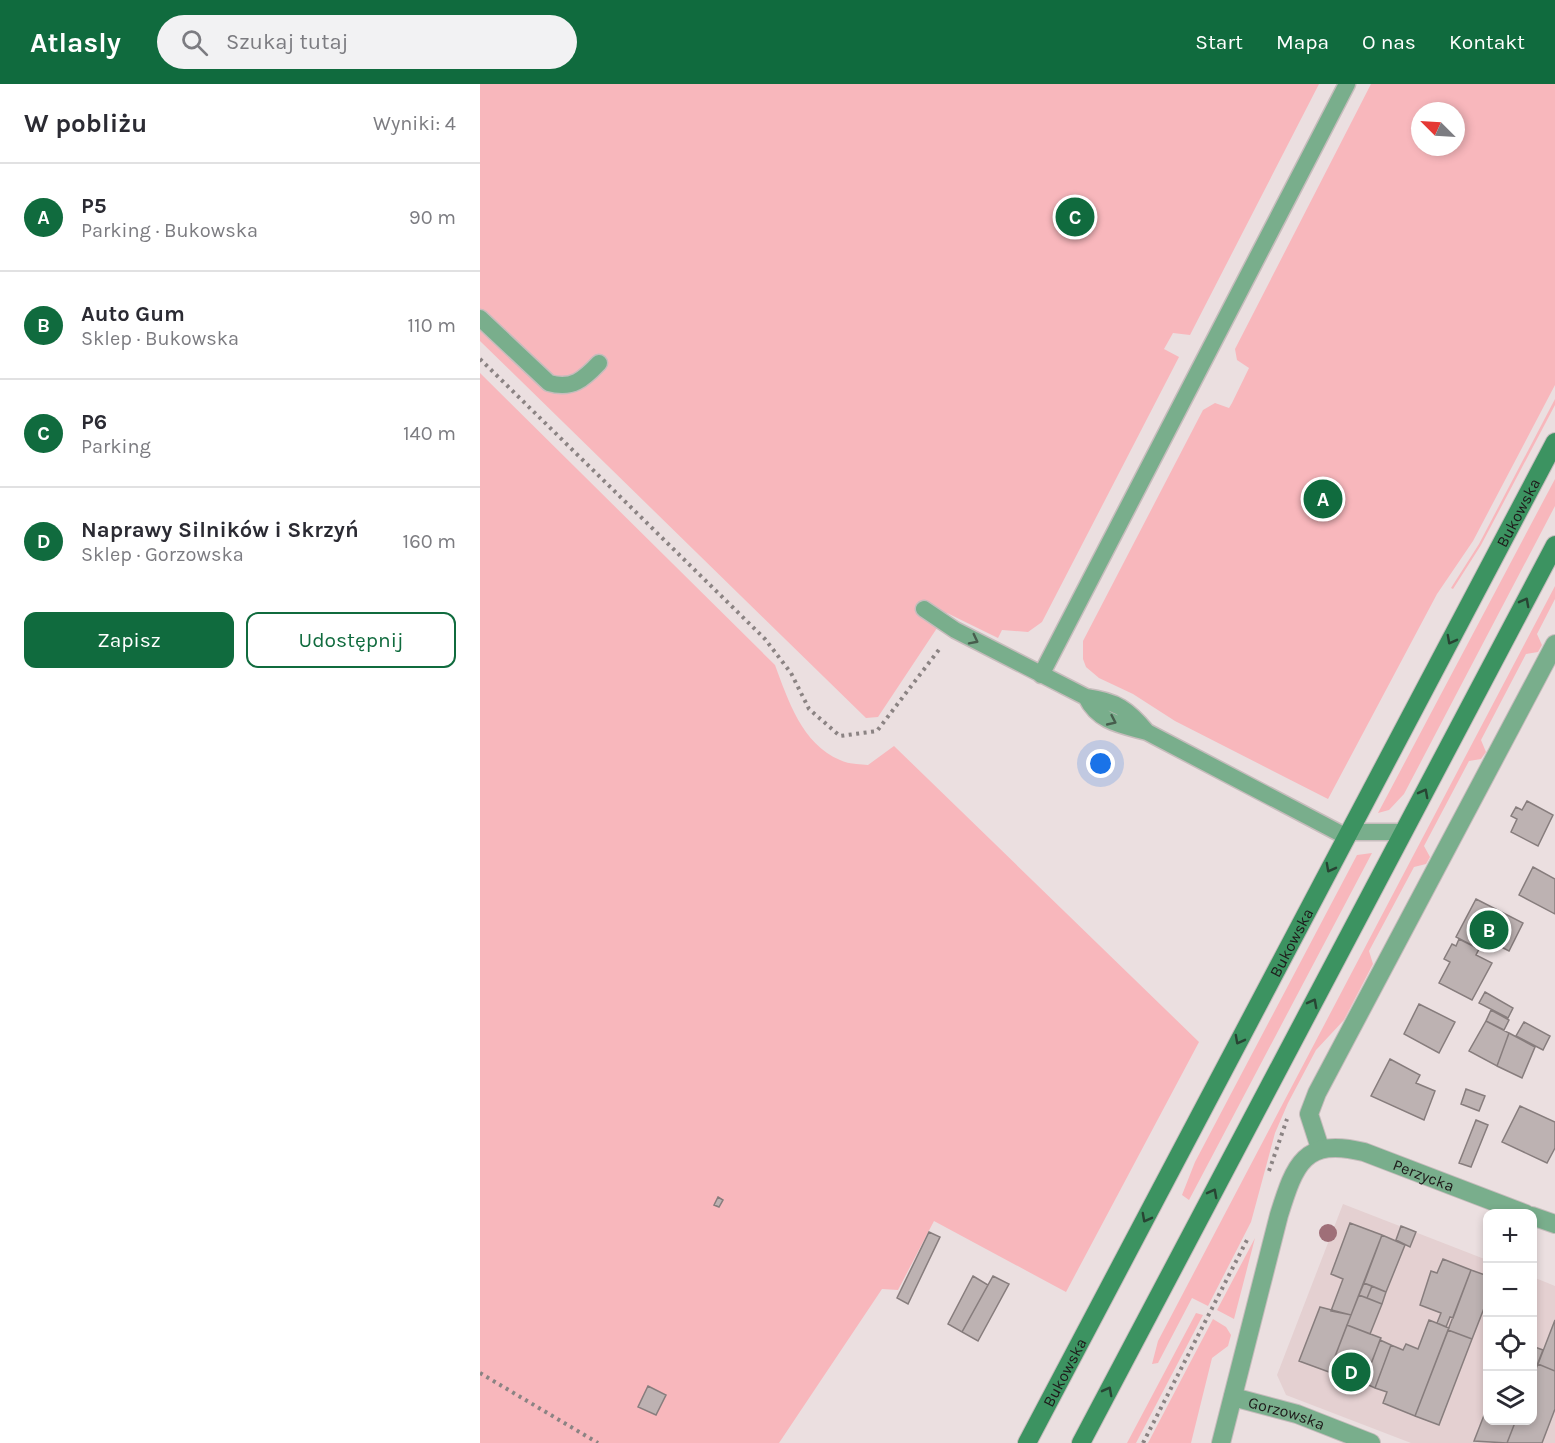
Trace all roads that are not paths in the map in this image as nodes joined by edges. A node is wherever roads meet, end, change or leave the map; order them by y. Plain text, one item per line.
1 (1347, 84) edge
2 (480, 318) edge
3 (599, 363) dead end
4 (1555, 442) edge
5 (1555, 545) edge
6 (924, 609) dead end
7 (1555, 644) edge
8 (1041, 675) junction
9 (1403, 832) junction
10 (1348, 834) junction
11 (1320, 1148) junction
12 (1513, 1209) edge
13 (1537, 1217) edge
14 (1554, 1223) edge
15 (1233, 1396) junction
16 (1027, 1443) edge
17 (1081, 1443) edge
18 (1221, 1443) edge
19 (1371, 1443) edge

1 - 8 lane
2 - 3 lane
4 -> 10 main road, Bukowska
9 -> 5 main road
6 -> 8 lane
7 - 11 street
8 - 10 lane
9 - 10 lane
17 -> 9 main road
10 -> 16 main road, Bukowska
11 - 12 street, Perzycka
11 - 15 street
13 - 14 street
15 - 18 street
15 - 19 street, Gorzowska

